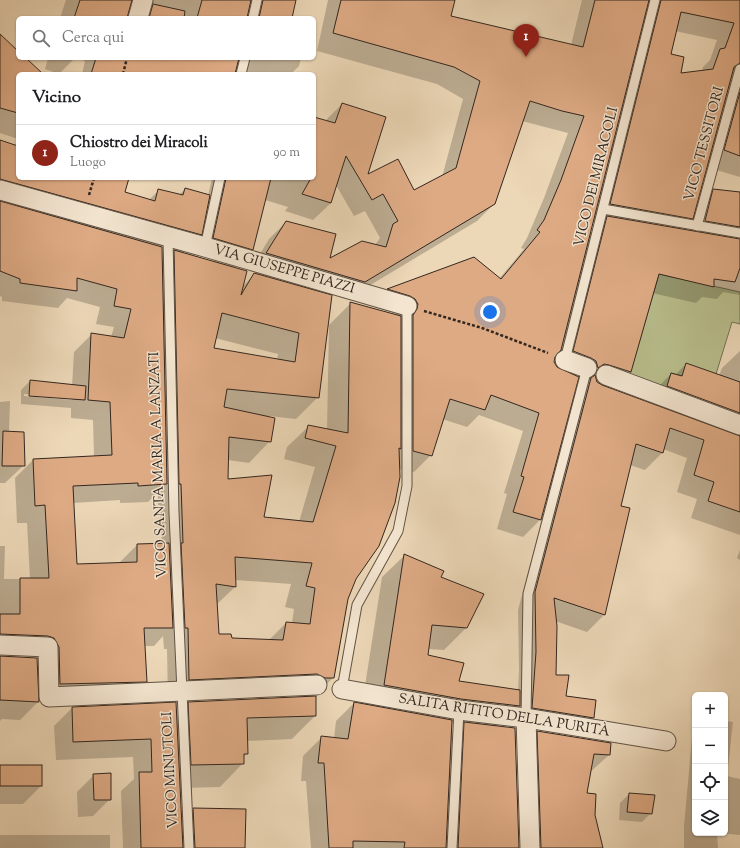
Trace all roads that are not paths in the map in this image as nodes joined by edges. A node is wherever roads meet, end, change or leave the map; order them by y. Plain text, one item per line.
1 (143, 0) edge
2 (257, 0) edge
3 (655, 0) edge
4 (139, 16) edge
5 (253, 16) edge
6 (244, 60) edge
7 (740, 69) edge
8 (242, 72) edge
9 (220, 180) edge
10 (0, 190) edge
11 (603, 209) junction
12 (697, 226) junction
13 (740, 233) edge
14 (168, 238) junction
15 (205, 247) junction
16 (407, 306) joint
17 (565, 360) joint
18 (587, 368) joint
19 (606, 375) dead end
20 (740, 425) edge
21 (0, 645) edge
22 (317, 685) dead end
23 (342, 689) joint
24 (182, 690) junction
25 (459, 710) junction
26 (526, 718) junction
27 (666, 741) dead end
28 (189, 848) edge
29 (452, 848) edge
30 (530, 848) edge

1 - 4 street
2 - 5 lane
3 - 11 lane, VICO DEI MIRACOLI
6 - 8 lane
7 - 12 lane, VICO TESSITORI
9 - 15 lane
10 - 14 street, VIA GIUSEPPE PIAZZI
11 - 12 lane
11 - 17 lane, VICO DEI MIRACOLI
12 - 13 lane
14 - 15 street, VIA GIUSEPPE PIAZZI
14 - 24 lane, VICO SANTA MARIA A LANZATI
15 - 16 street, VIA GIUSEPPE PIAZZI
16 - 23 lane
17 - 18 street
18 - 26 lane
19 - 20 street
21 - 24 street
22 - 24 street
23 - 25 street, SALITA RITITO DELLA PURITÀ
24 - 28 lane, VICO MINUTOLI
25 - 26 street, SALITA RITITO DELLA PURITÀ
25 - 29 lane
26 - 27 street, SALITA RITITO DELLA PURITÀ
26 - 30 street

